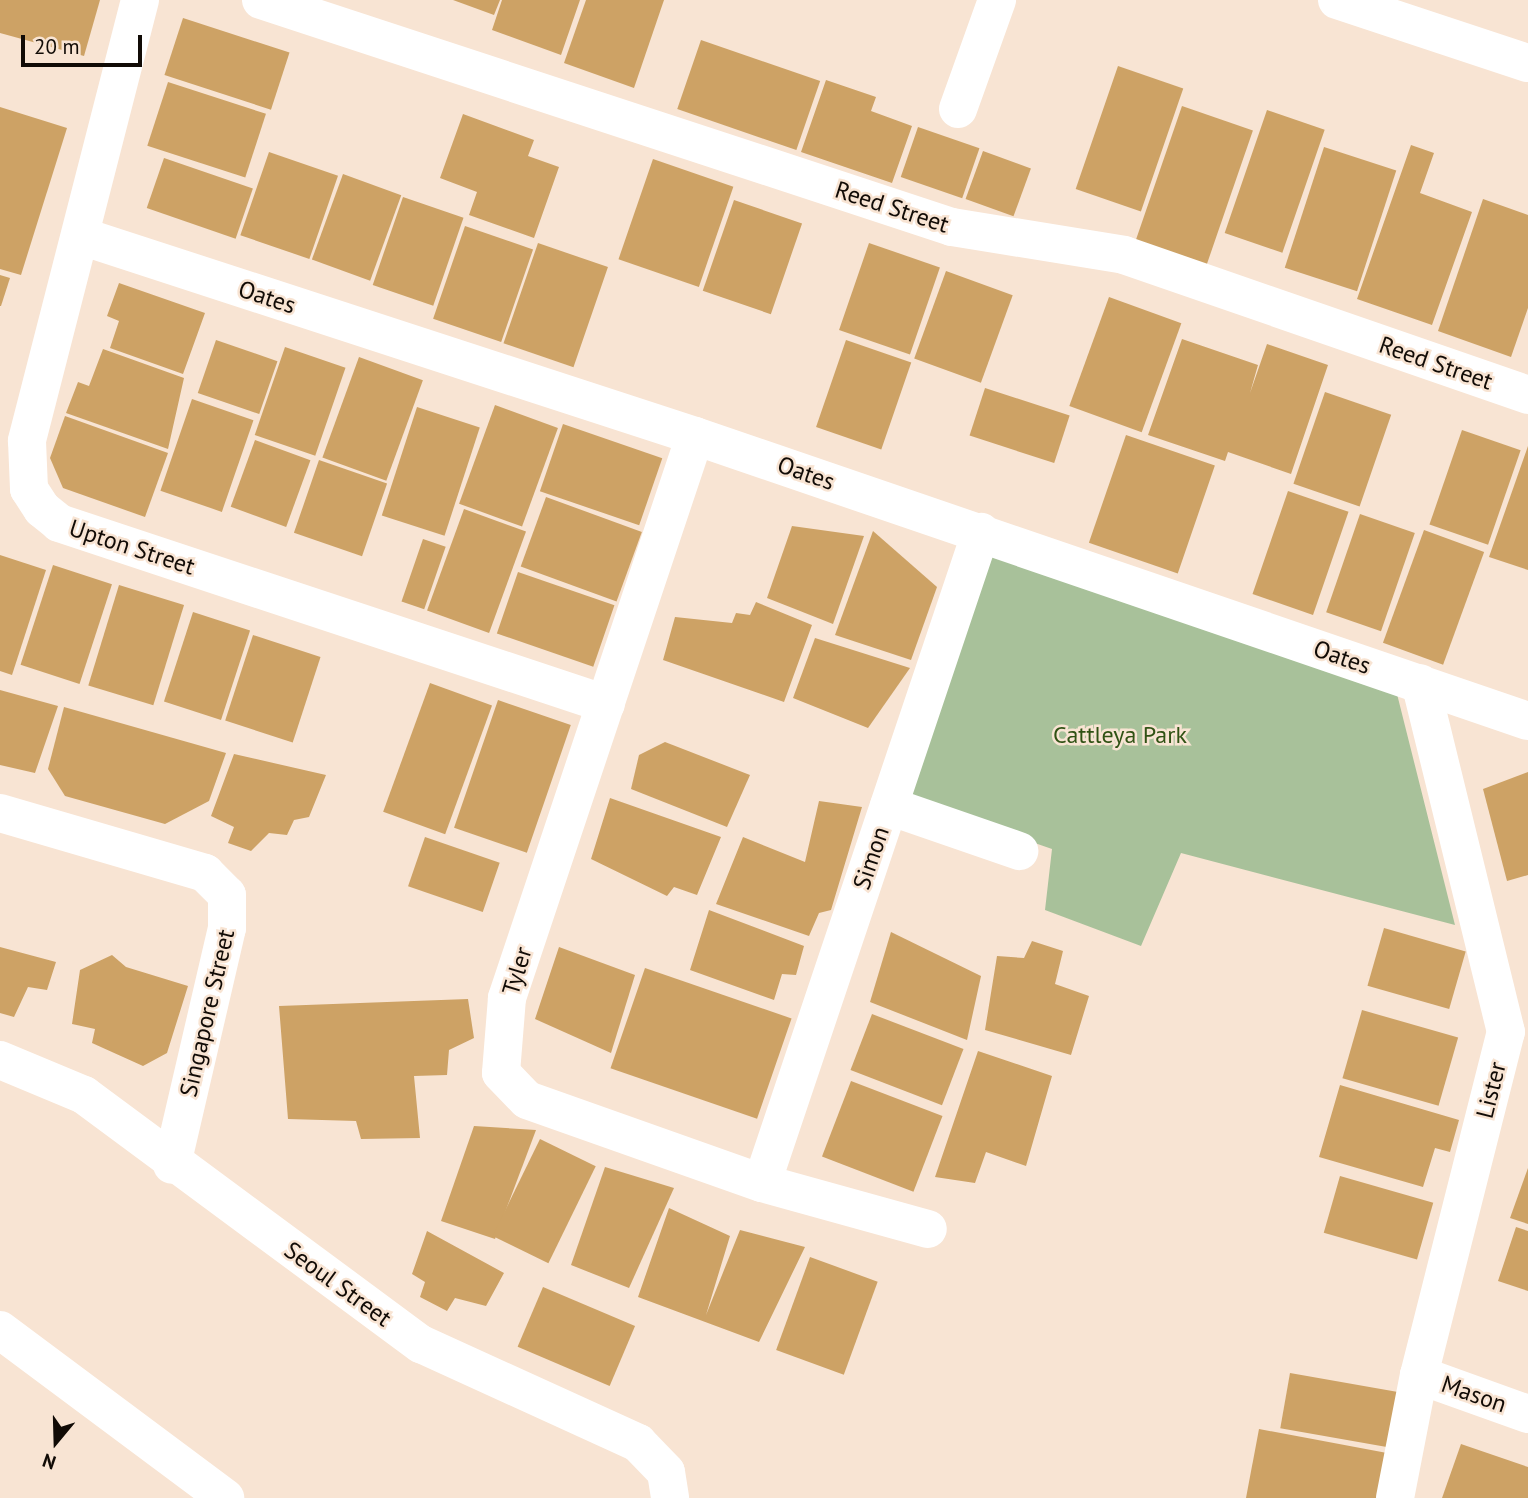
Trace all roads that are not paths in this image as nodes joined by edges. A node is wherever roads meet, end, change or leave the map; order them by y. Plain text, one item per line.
1 (140, 0) edge
2 (261, 0) edge
3 (997, 0) edge
4 (1337, 0) edge
5 (1413, 12) edge
6 (1528, 63) edge
7 (958, 109) dead end
8 (80, 236) junction
9 (1528, 395) edge
10 (695, 436) junction
11 (981, 532) junction
12 (1420, 684) junction
13 (606, 704) junction
14 (1528, 721) edge
15 (889, 806) junction
16 (0, 813) edge
17 (1018, 851) dead end
18 (1517, 1036) edge
19 (0, 1060) edge
20 (172, 1166) junction
21 (762, 1183) junction
22 (928, 1229) dead end
23 (0, 1330) edge
24 (1419, 1375) junction
25 (1528, 1413) edge
26 (225, 1498) edge
27 (670, 1498) edge
28 (1395, 1498) edge

1 - 8 street, Upton Street
2 - 9 street, Reed Street
3 - 7 street
4 - 5 street
5 - 6 street
8 - 10 street, Oates
8 - 13 street, Upton Street
10 - 11 street, Oates
10 - 13 street, Tyler
11 - 12 street, Oates
11 - 15 street, Simon
12 - 14 street, Oates
12 - 18 street, Lister
13 - 21 street, Tyler
15 - 17 street
15 - 21 street, Simon
16 - 20 street, Singapore Street
18 - 24 street, Lister
19 - 20 street, Seoul Street
20 - 27 street, Seoul Street
21 - 22 street, Tyler
23 - 26 street
24 - 25 street, Mason
24 - 28 street, Lister

